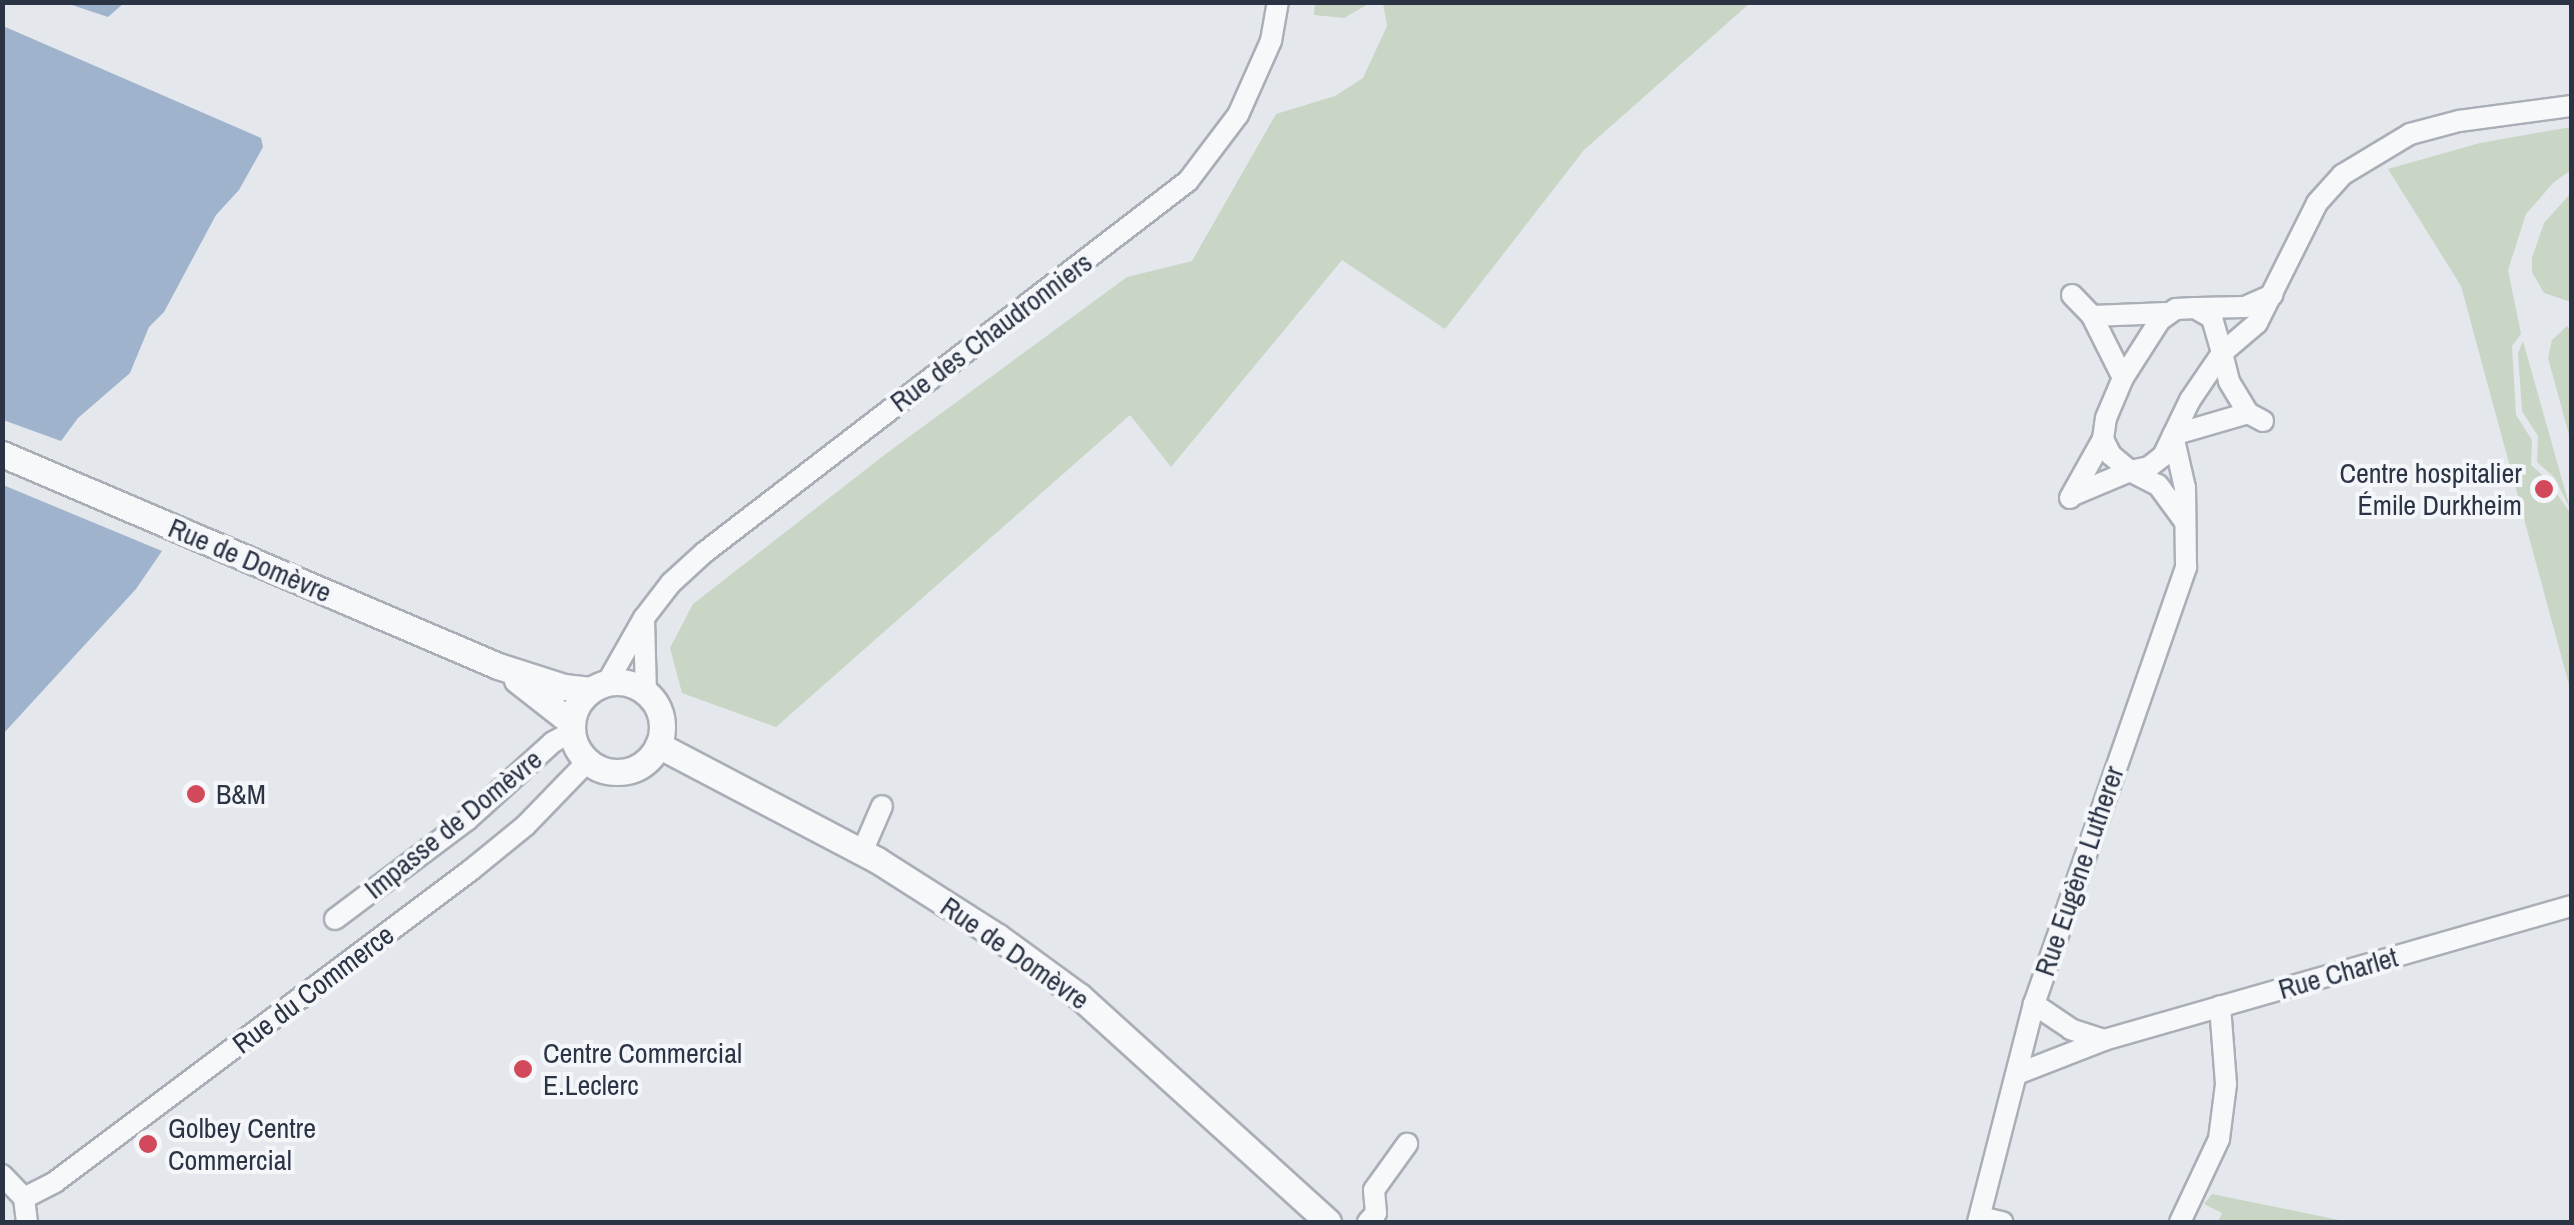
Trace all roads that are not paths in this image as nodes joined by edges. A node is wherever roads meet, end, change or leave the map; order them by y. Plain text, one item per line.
1 (1278, 2) edge
2 (2572, 106) edge
3 (2072, 295) dead end
4 (2272, 295) junction
5 (2194, 308) junction
6 (2167, 313) junction
7 (2092, 316) junction
8 (2222, 353) junction
9 (2123, 378) junction
10 (2174, 436) junction
11 (2103, 438) junction
12 (2, 454) edge
13 (2130, 471) junction
14 (2185, 522) junction
15 (644, 618) junction
16 (498, 666) junction
17 (599, 687) junction
18 (646, 692) junction
19 (572, 727) junction
20 (658, 745) junction
21 (588, 761) junction
22 (882, 806) dead end
23 (862, 852) junction
24 (2572, 906) edge
25 (335, 919) dead end
26 (2034, 1004) junction
27 (2220, 1006) junction
28 (2104, 1040) junction
29 (2016, 1074) junction
30 (1407, 1144) dead end
31 (2, 1176) edge
32 (24, 1198) junction
33 (1979, 1220) edge
34 (28, 1222) edge
35 (1328, 1222) edge
36 (1368, 1222) edge
37 (2002, 1222) edge
38 (2180, 1222) edge

1 - 15 street, Rue des Chaudronniers
2 - 4 street
3 - 7 street
4 - 5 street
4 - 8 street
5 - 6 street
5 - 8 street
6 - 7 street
6 - 9 street
7 - 9 street
8 - 10 street
8 - 10 street
9 - 11 street
10 - 13 street
10 - 14 street, Rue Eugène Lutherer
11 - 13 street
11 - 13 street
12 - 16 street, Rue de Domèvre
13 - 14 street
14 - 26 street, Rue Eugène Lutherer
15 - 17 street, Rue des Chaudronniers
15 - 18 street
16 - 17 street, Rue de Domèvre
16 - 19 street, Rue de Domèvre
17 - 18 street
17 - 19 street
18 - 20 street
19 - 21 street
19 - 25 street, Impasse de Domèvre
20 - 21 street
20 - 23 street, Rue de Domèvre
21 - 32 street, Rue du Commerce
22 - 23 street
23 - 35 street, Rue de Domèvre
24 - 27 street, Rue Charlet
26 - 28 street
26 - 29 street, Rue Eugène Lutherer
27 - 28 street, Rue Charlet
27 - 38 street
28 - 29 street, Rue Charlet
29 - 33 street, Rue Eugène Lutherer
30 - 36 street
31 - 32 street
32 - 34 street
33 - 37 street

